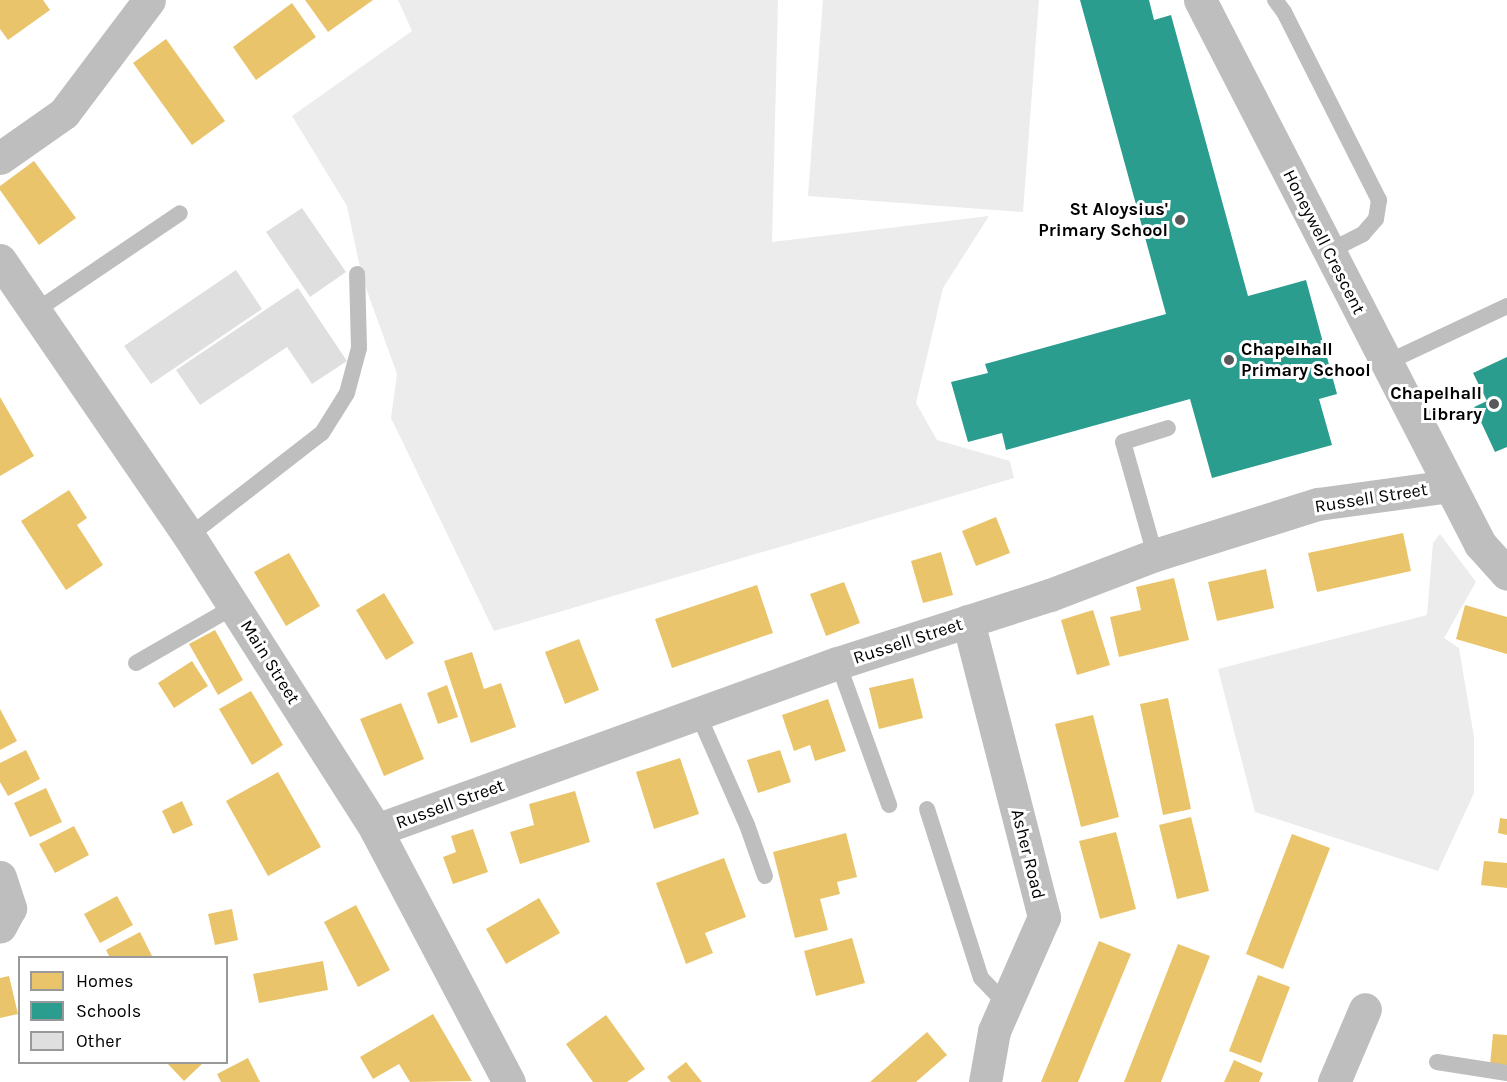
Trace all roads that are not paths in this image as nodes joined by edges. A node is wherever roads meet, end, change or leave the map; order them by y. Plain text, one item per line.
1 (148, 0) edge
2 (1275, 0) edge
3 (1203, 1) edge
4 (0, 158) edge
5 (180, 213) dead end
6 (1329, 251) junction
7 (0, 260) edge
8 (357, 274) dead end
9 (1507, 306) edge
10 (34, 312) junction
11 (1386, 363) junction
12 (1168, 428) dead end
13 (1449, 486) junction
14 (189, 536) junction
15 (1155, 555) junction
16 (1507, 574) edge
17 (235, 606) junction
18 (969, 621) junction
19 (136, 663) dead end
20 (838, 663) junction
21 (698, 714) junction
22 (889, 805) dead end
23 (927, 808) dead end
24 (376, 830) junction
25 (765, 876) dead end
26 (0, 877) edge
27 (0, 927) edge
28 (1006, 1005) junction
29 (1365, 1009) dead end
30 (1437, 1062) dead end
31 (1507, 1073) edge
32 (509, 1082) edge
33 (985, 1082) edge
34 (1334, 1082) edge

1 - 4 street
2 - 6 lane
3 - 6 street, Honeywell Crescent
5 - 10 lane
6 - 11 street, Honeywell Crescent
7 - 10 street, Main Street
8 - 14 lane
9 - 11 lane
10 - 14 street, Main Street
11 - 13 street, Honeywell Crescent
12 - 15 lane
13 - 15 street, Russell Street
13 - 16 street, Honeywell Crescent
14 - 17 street, Main Street
15 - 18 street, Russell Street
17 - 19 lane
17 - 24 street, Main Street
18 - 20 street, Russell Street
18 - 28 street, Asher Road
20 - 21 street, Russell Street
20 - 22 lane
21 - 24 street, Russell Street
21 - 25 lane
23 - 28 lane
24 - 32 street, Main Street
26 - 27 street
28 - 33 street, Asher Road
29 - 34 street
30 - 31 lane

